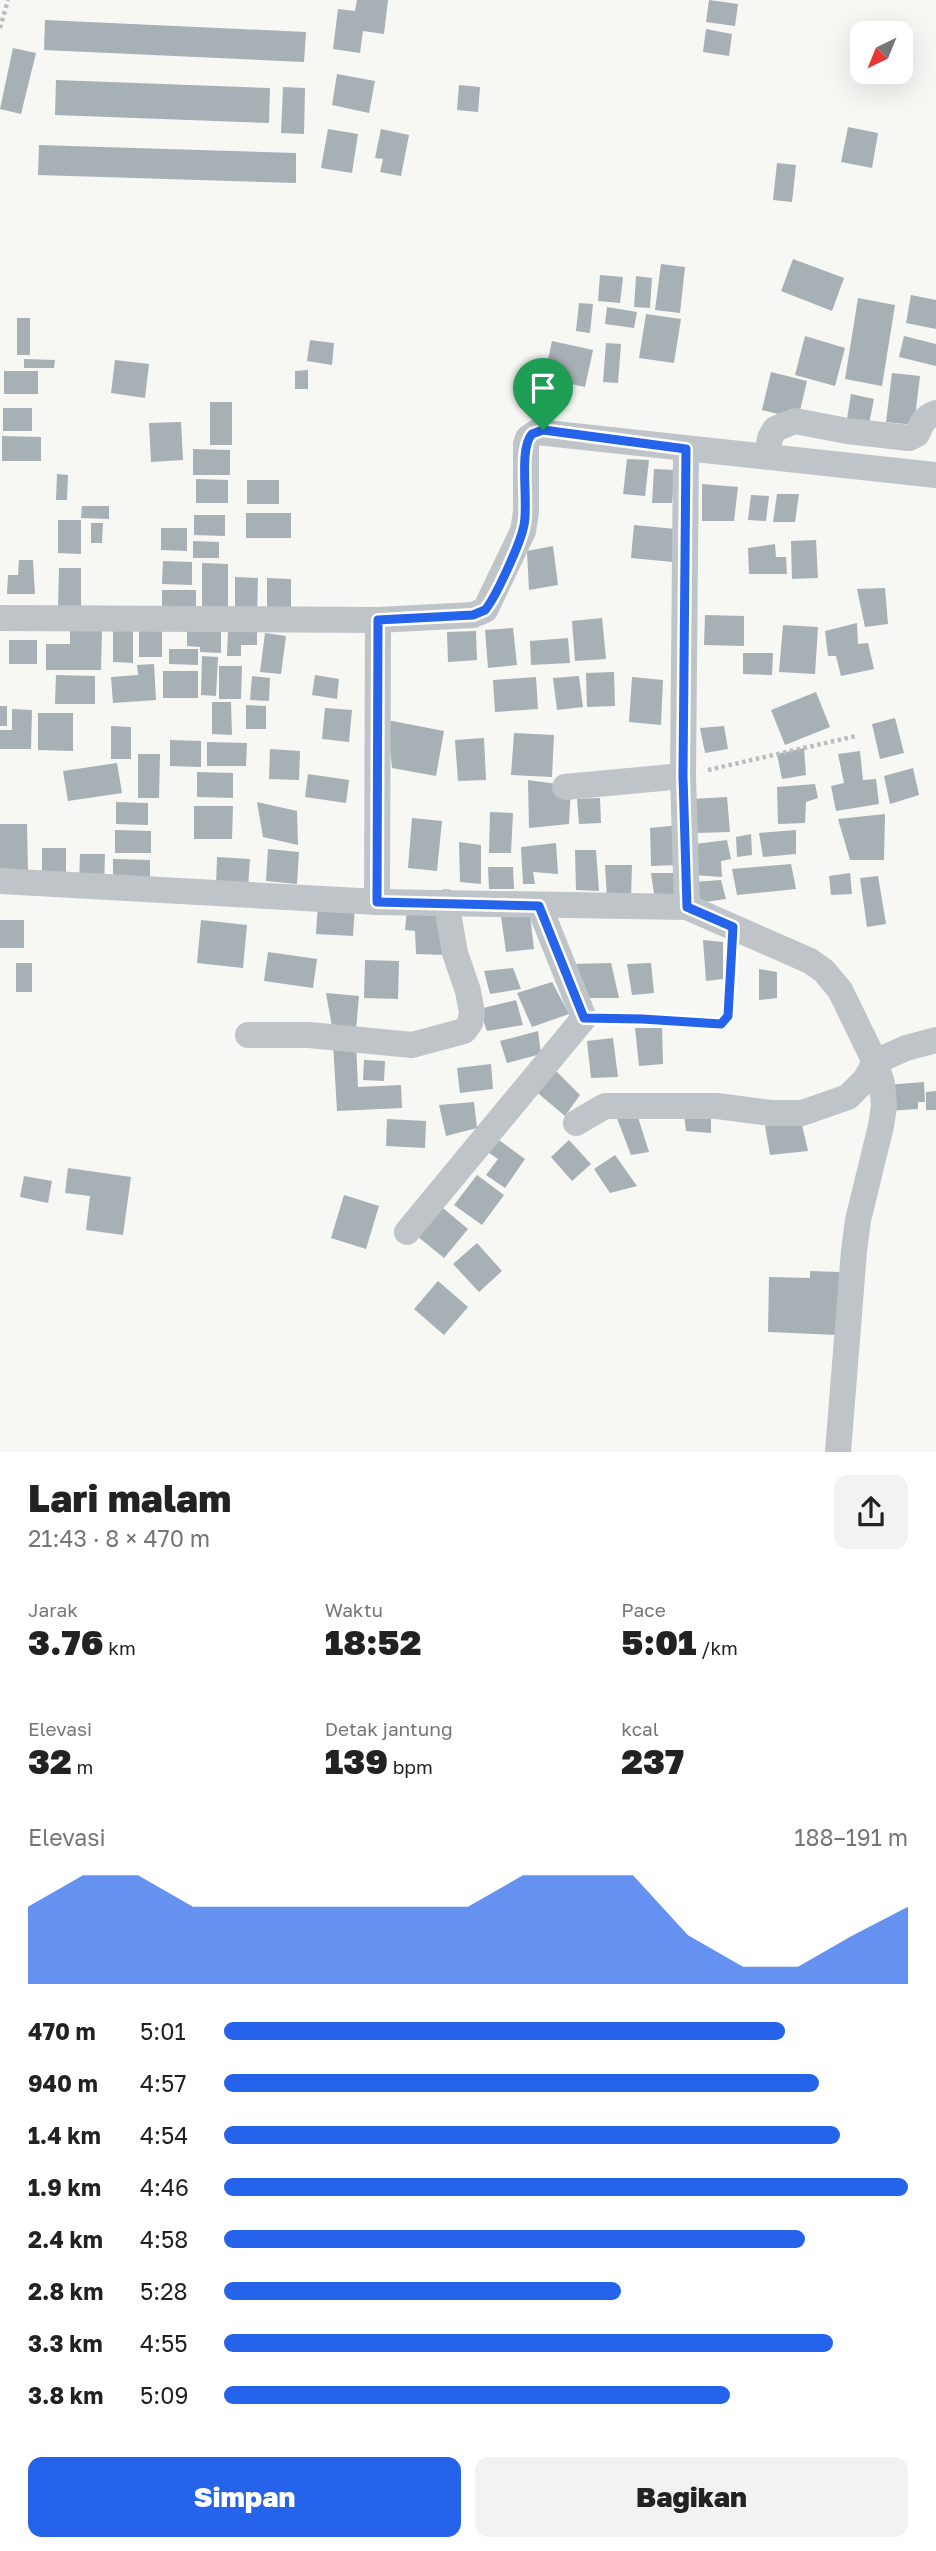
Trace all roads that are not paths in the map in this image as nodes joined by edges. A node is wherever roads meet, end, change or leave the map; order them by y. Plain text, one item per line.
1 (936, 413) edge
2 (686, 449) junction
3 (767, 455) junction
4 (936, 475) edge
5 (0, 618) edge
6 (378, 620) junction
7 (683, 776) junction
8 (565, 787) dead end
9 (0, 881) edge
10 (377, 902) junction
11 (446, 902) junction
12 (539, 906) junction
13 (687, 907) junction
14 (248, 1035) dead end
15 (936, 1040) edge
16 (875, 1062) junction
17 (576, 1123) dead end
18 (407, 1232) dead end
19 (838, 1452) edge

1 - 3 street
2 - 3 street
2 - 6 street
2 - 7 street
3 - 4 street
5 - 6 street
6 - 10 street
7 - 8 street
7 - 13 street
9 - 10 street
10 - 11 street
11 - 12 street
11 - 14 street
12 - 13 street
12 - 18 street
13 - 16 street
15 - 16 street
16 - 17 street
16 - 19 street

